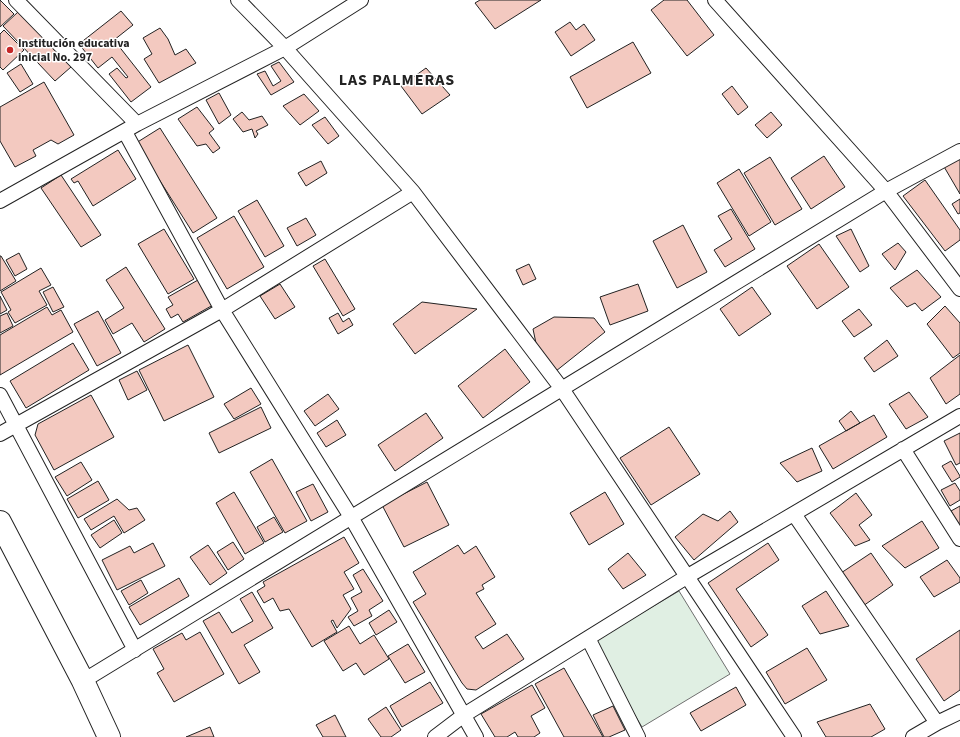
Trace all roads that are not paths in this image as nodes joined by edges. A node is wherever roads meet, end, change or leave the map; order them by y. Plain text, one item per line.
1 (16, 0) edge
2 (238, 0) edge
3 (361, 0) edge
4 (715, 0) edge
5 (285, 48) junction
6 (138, 124) junction
7 (125, 132) junction
8 (960, 151) edge
9 (886, 191) junction
10 (413, 192) junction
11 (0, 201) edge
12 (960, 288) edge
13 (222, 310) junction
14 (562, 389) junction
15 (0, 395) edge
16 (960, 416) edge
17 (16, 425) junction
18 (0, 434) edge
19 (903, 449) junction
20 (794, 514) junction
21 (352, 517) junction
22 (0, 522) edge
23 (960, 539) edge
24 (688, 576) junction
25 (588, 638) junction
26 (135, 650) junction
27 (83, 681) junction
28 (960, 712) edge
29 (464, 715) junction
30 (937, 722) junction
31 (109, 737) edge
32 (435, 737) edge
33 (476, 737) edge
34 (638, 737) edge
35 (794, 737) edge
36 (913, 737) edge

1 - 6 street
2 - 5 street
3 - 5 street
4 - 9 street
5 - 6 street
5 - 10 street
6 - 7 street
7 - 11 street
7 - 13 street
8 - 9 street
9 - 12 street
9 - 14 street
10 - 13 street
10 - 14 street
13 - 17 street
13 - 21 street
14 - 21 street
14 - 24 street
15 - 17 street
16 - 19 street
17 - 18 street
17 - 26 street
19 - 20 street
19 - 23 street
20 - 24 street
20 - 30 street
21 - 26 street
21 - 29 street
22 - 27 highway
24 - 25 street
24 - 35 street
25 - 29 street
25 - 34 street
26 - 27 street
27 - 31 highway
28 - 30 street
29 - 32 street
29 - 33 street
30 - 36 street

